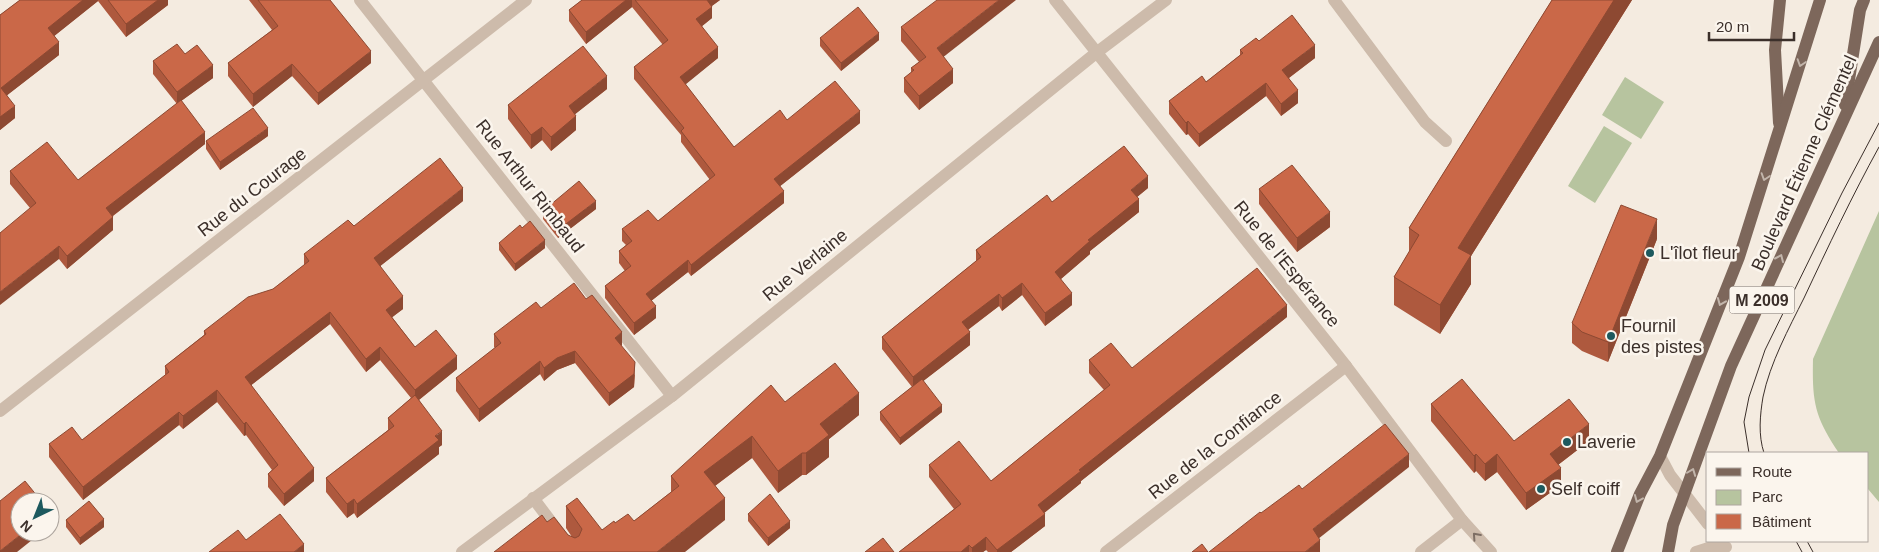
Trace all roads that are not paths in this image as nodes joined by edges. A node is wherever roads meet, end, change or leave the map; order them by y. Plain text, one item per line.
1 (360, 0) edge
2 (526, 0) edge
3 (1055, 0) edge
4 (1166, 0) edge
5 (1334, 0) edge
6 (1780, 0) edge
7 (1820, 0) edge
8 (1864, 0) edge
9 (1879, 42) edge
10 (1096, 52) junction
11 (424, 80) junction
12 (1842, 122) junction
13 (1780, 131) junction
14 (1446, 141) dead end
15 (1346, 366) junction
16 (672, 396) junction
17 (0, 411) edge
18 (1660, 456) junction
19 (1684, 494) junction
20 (533, 498) junction
21 (1462, 520) junction
22 (1706, 522) edge
23 (1726, 546) edge
24 (462, 552) edge
25 (574, 552) edge
26 (1106, 552) edge
27 (1421, 552) edge
28 (1491, 552) edge
29 (1617, 552) edge
30 (1668, 552) edge
31 (1696, 552) edge

1 - 11 street, Rue Arthur Rimbaud
2 - 11 street, Rue du Courage
3 - 10 street, Rue de l'Espérance
4 - 10 street, Rue Verlaine
5 - 14 street
6 - 13 main road
7 -> 13 main road, M 2009
8 - 12 main road
9 - 12 main road, Boulevard Étienne Clémentel / M 2009
10 - 15 street, Rue de l'Espérance
10 - 16 street, Rue Verlaine
11 - 16 street, Rue Arthur Rimbaud
11 - 17 street, Rue du Courage
19 -> 12 main road, Boulevard Étienne Clémentel / M 2009
13 -> 18 main road, Boulevard Étienne Clémentel / M 2009
15 - 21 street, Rue de l'Espérance
15 - 26 street, Rue de la Confiance
16 - 20 street, Rue Verlaine
18 - 19 street
18 -> 29 main road, Boulevard Étienne Clémentel / M 2009
19 - 22 street
19 - 30 main road, Boulevard Étienne Clémentel / M 2009
20 - 24 street, Rue Verlaine
20 - 25 street
21 - 27 street
28 -> 21 street, Rue de l'Espérance
23 - 31 street

